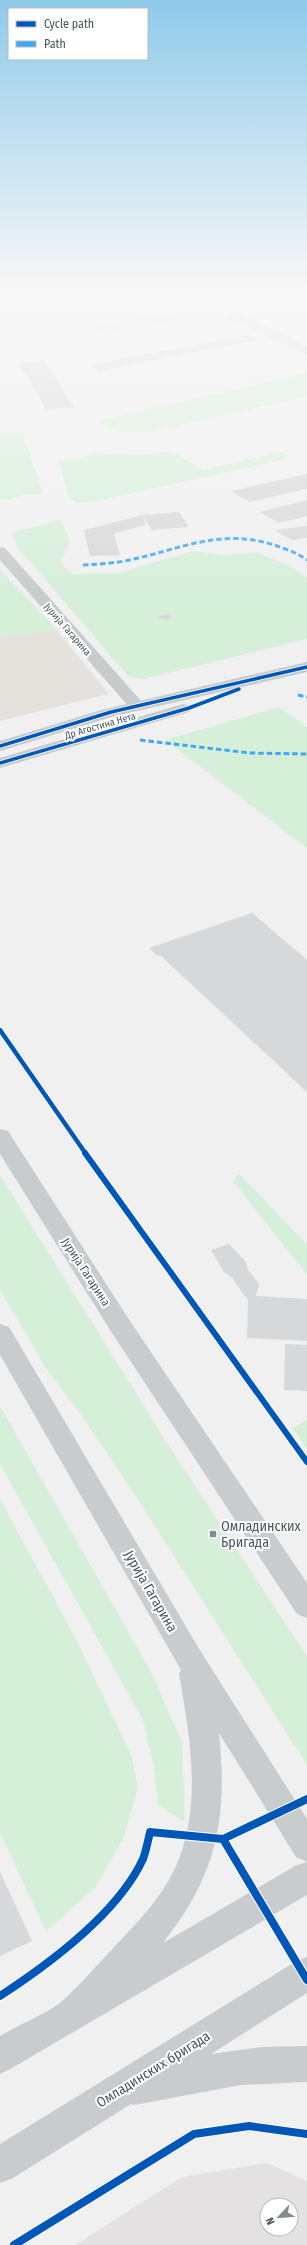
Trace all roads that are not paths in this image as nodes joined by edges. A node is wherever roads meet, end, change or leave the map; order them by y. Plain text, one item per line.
1 (0, 551) edge
2 (307, 667) edge
3 (272, 677) junction
4 (137, 706) junction
5 (0, 746) edge
6 (0, 763) edge
7 (0, 1136) edge
8 (1, 1341) edge
9 (307, 1606) edge
10 (191, 1661) junction
11 (307, 1847) edge
12 (307, 1877) edge
13 (307, 1974) edge
14 (73, 2013) junction
15 (0, 2056) edge
16 (307, 2064) edge
17 (118, 2091) junction
18 (0, 2165) edge

1 - 4 street, Јурија Гагарина
2 - 3 street, Др Агостина Нета
3 - 4 street, Др Агостина Нета
3 - 6 street, Др Агостина Нета
4 - 5 street, Др Агостина Нета
7 - 9 main road, Јурија Гагарина
8 - 10 main road, Јурија Гагарина
10 - 11 main road, Јурија Гагарина
10 - 14 main road
12 - 14 main road
13 - 17 main road, Омладинских бригада
14 - 15 main road
16 - 17 main road
17 - 18 main road, Омладинских бригада

